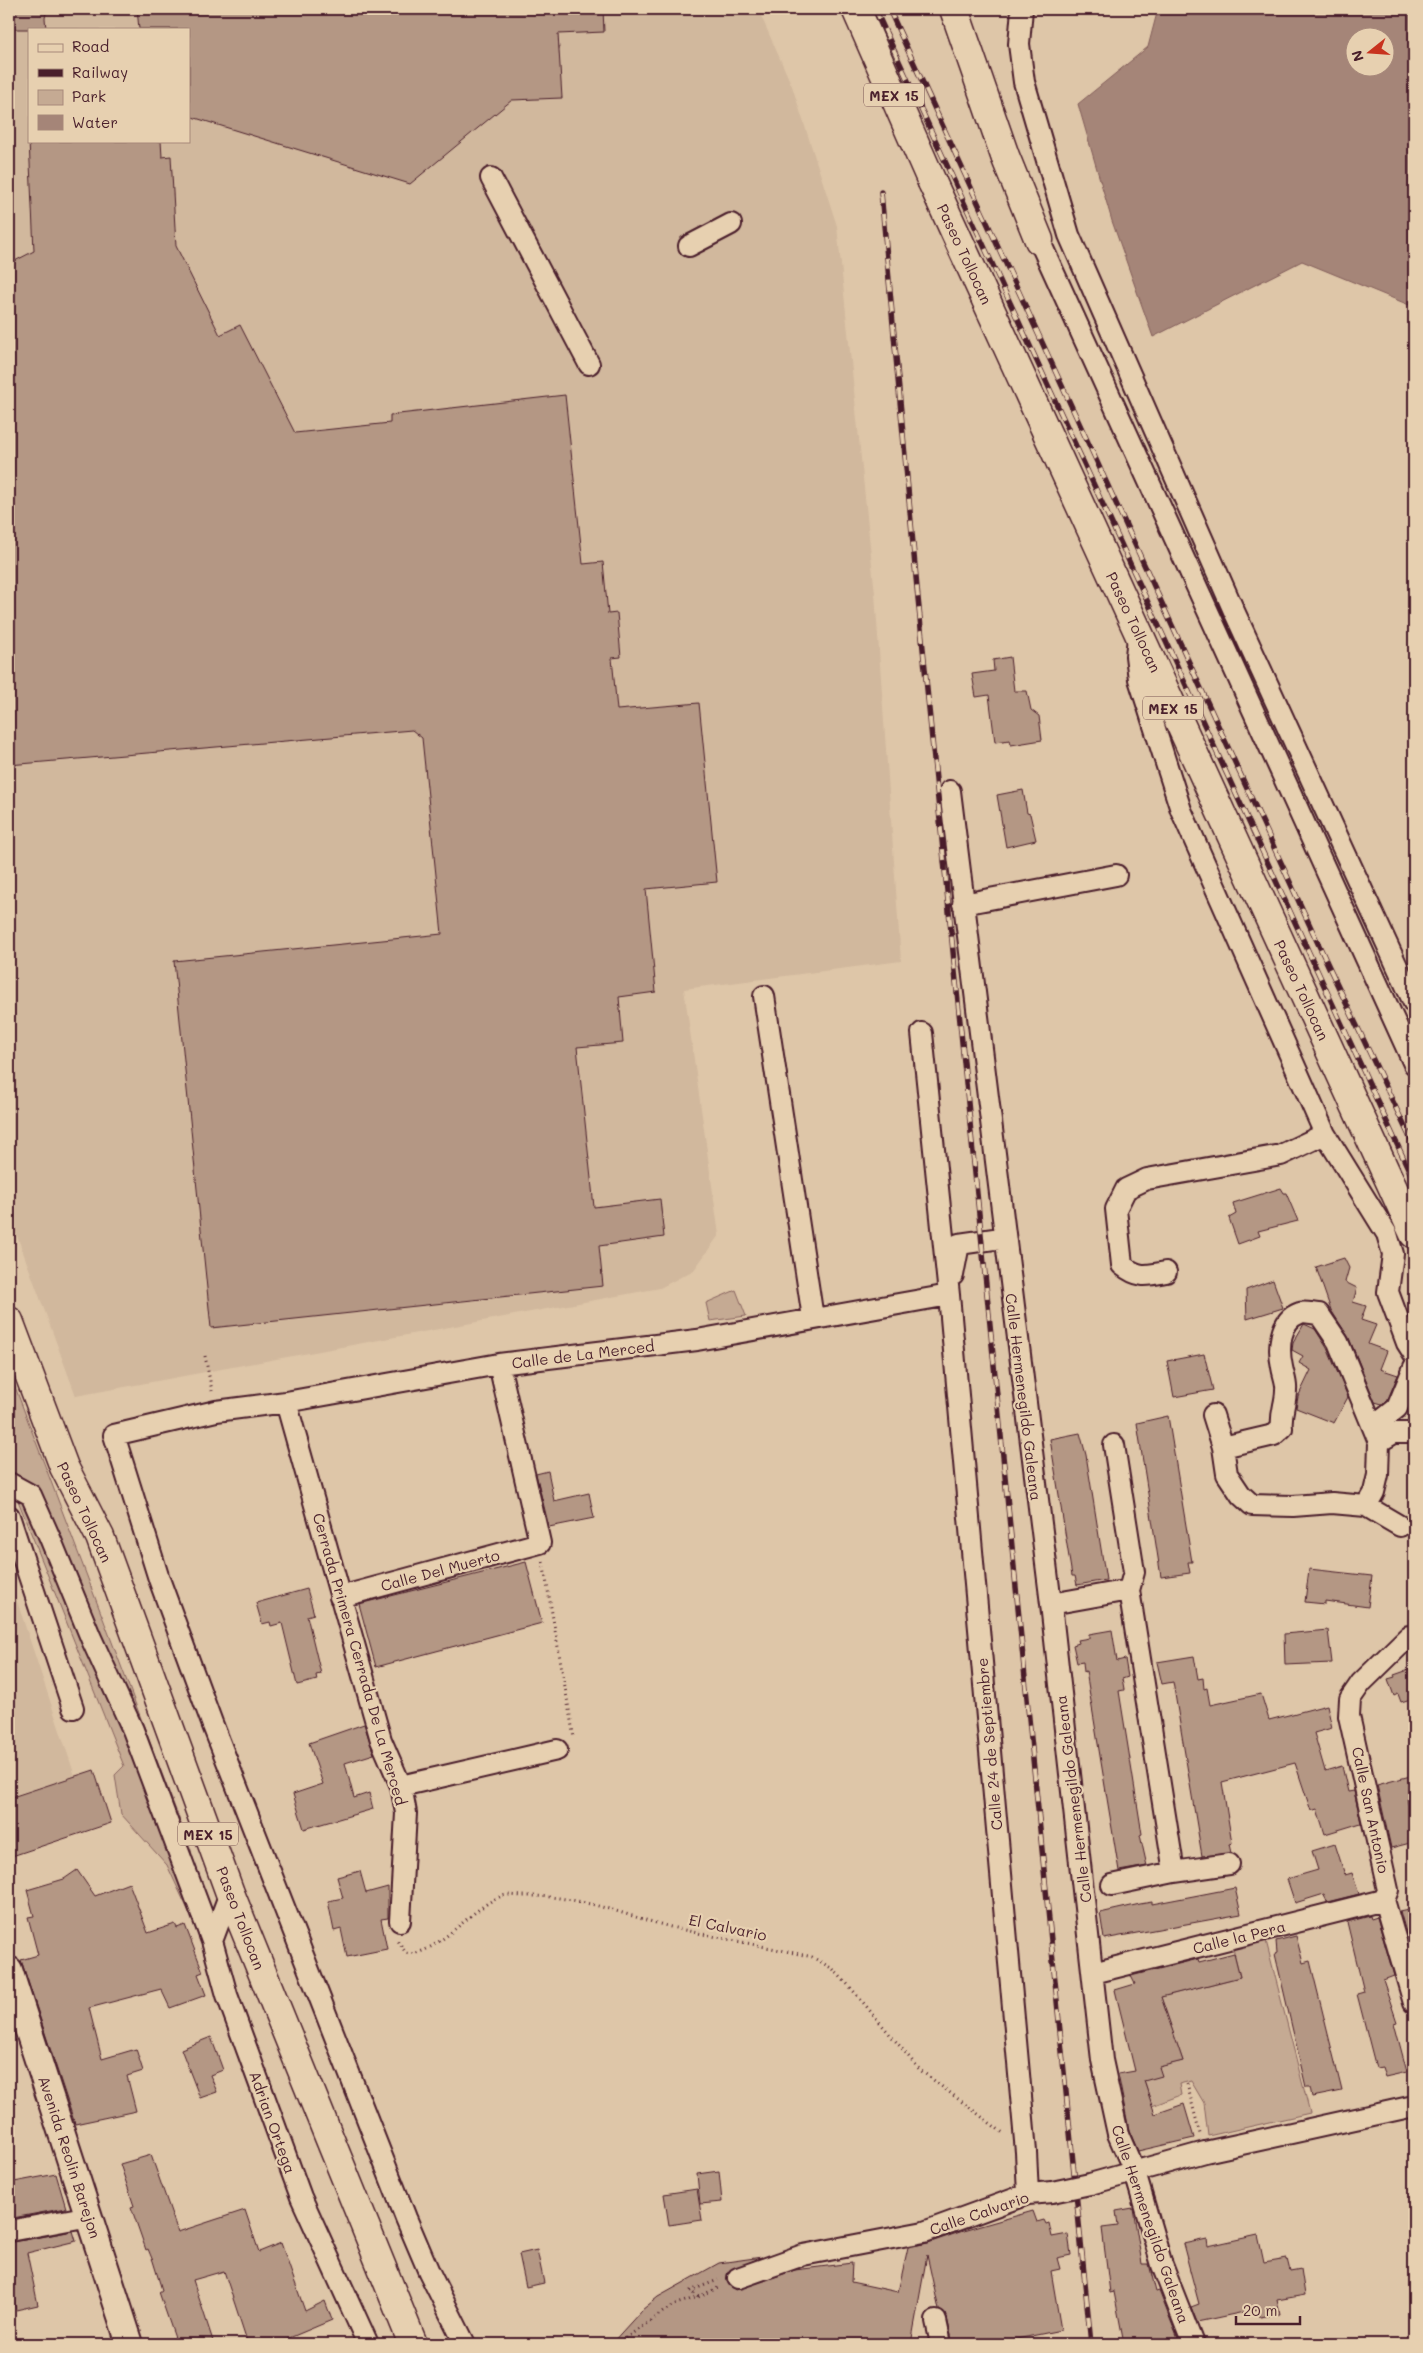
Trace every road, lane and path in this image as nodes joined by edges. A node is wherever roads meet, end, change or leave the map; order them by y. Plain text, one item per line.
1 (856, 9) edge
2 (954, 9) edge
3 (1022, 9) edge
4 (491, 178) dead end
5 (731, 224) dead end
6 (1039, 240) joint
7 (689, 246) dead end
8 (589, 364) dead end
9 (1139, 633) junction
10 (950, 791) dead end
11 (1116, 875) dead end
12 (963, 904) junction
13 (764, 996) dead end
14 (1414, 1003) edge
15 (922, 1033) dead end
16 (1414, 1064) edge
17 (1325, 1134) junction
18 (1414, 1234) edge
19 (1005, 1241) junction
20 (1166, 1272) dead end
21 (949, 1294) junction
22 (813, 1318) junction
23 (9, 1321) edge
24 (1414, 1354) edge
25 (205, 1356) dead end
26 (499, 1364) junction
27 (1414, 1367) edge
28 (286, 1402) junction
29 (216, 1411) junction
30 (1213, 1415) dead end
31 (1414, 1433) edge
32 (1376, 1435) junction
33 (1114, 1445) dead end
34 (1222, 1447) junction
35 (9, 1483) edge
36 (1366, 1506) junction
37 (9, 1516) edge
38 (1400, 1526) dead end
39 (540, 1543) junction
40 (1129, 1590) junction
41 (340, 1597) junction
42 (1050, 1604) junction
43 (1409, 1636) dead end
44 (73, 1708) dead end
45 (557, 1750) joint
46 (401, 1786) junction
47 (1228, 1864) dead end
48 (1174, 1872) junction
49 (1112, 1885) dead end
50 (230, 1893) junction
51 (1384, 1900) junction
52 (400, 1921) joint
53 (212, 1941) junction
54 (9, 1970) edge
55 (1093, 1973) junction
56 (1414, 2003) edge
57 (1186, 2084) dead end
58 (1414, 2106) edge
59 (1026, 2152) junction
60 (1205, 2152) junction
61 (1135, 2173) junction
62 (1028, 2194) junction
63 (90, 2216) junction
64 (9, 2231) edge
65 (730, 2278) junction
66 (698, 2297) junction
67 (936, 2321) dead end
68 (130, 2344) edge
69 (368, 2344) edge
70 (413, 2344) edge
71 (465, 2344) edge
72 (617, 2344) edge
73 (941, 2344) edge
74 (1193, 2344) edge

1 - 9 highway, Paseo Tollocan / MEX 15, bridge
2 - 6 highway
3 - 14 street
4 - 8 street
5 - 7 street
6 - 16 street
9 - 17 street
9 - 18 highway, Paseo Tollocan / MEX 15
10 - 12 street, Calle Hermenegildo Galeana
11 - 12 street
12 - 19 street, Calle Hermenegildo Galeana
13 - 22 street
15 - 21 street, Calle 24 de Septiembre
17 - 20 street
17 - 24 street
19 - 21 street
19 - 42 street, Calle Hermenegildo Galeana
21 - 22 street, Calle de La Merced
21 - 59 street, Calle 24 de Septiembre
22 - 26 street, Calle de La Merced
23 - 50 highway, Paseo Tollocan / MEX 15
25 - 29 path
26 - 28 street, Calle de La Merced
26 - 39 street
27 - 32 street
28 - 29 street, Calle de La Merced
28 - 41 street, Cerrada Primera Cerrada De La Merced
29 - 71 street, Calle de La Merced
30 - 34 street
31 - 32 street
32 - 34 street
32 - 36 street
33 - 40 street
34 - 36 street
35 - 53 street, Adrian Ortega
36 - 38 street
37 - 44 street
39 - 41 street, Calle Del Muerto
39 - 45 path
40 - 42 street
40 - 48 street
41 - 46 street, Cerrada Primera Cerrada De La Merced
42 - 55 street, Calle Hermenegildo Galeana
43 - 51 street, Calle San Antonio
45 - 46 street
46 - 52 street, Cerrada Primera Cerrada De La Merced
47 - 48 street
48 - 49 street
50 - 53 street
50 - 70 highway, Paseo Tollocan / MEX 15
51 - 55 street, Calle la Pera
51 - 56 street, Calle San Antonio
52 - 59 path, El Calvario
53 - 69 street, Adrian Ortega
54 - 63 main road, Avenida Reolin Barejon
55 - 61 street, Calle Hermenegildo Galeana
57 - 60 path
58 - 60 street, Calle Calvario
59 - 62 street, Calle 24 de Septiembre
60 - 61 street, Calle Calvario
61 - 62 street, Calle Calvario, bridge
61 - 74 street, Calle Hermenegildo Galeana
62 - 65 street, Calle Calvario
63 - 64 street
63 - 68 main road, Avenida Reolin Barejon
65 - 66 path
65 - 66 path
66 - 72 path
67 - 73 street

